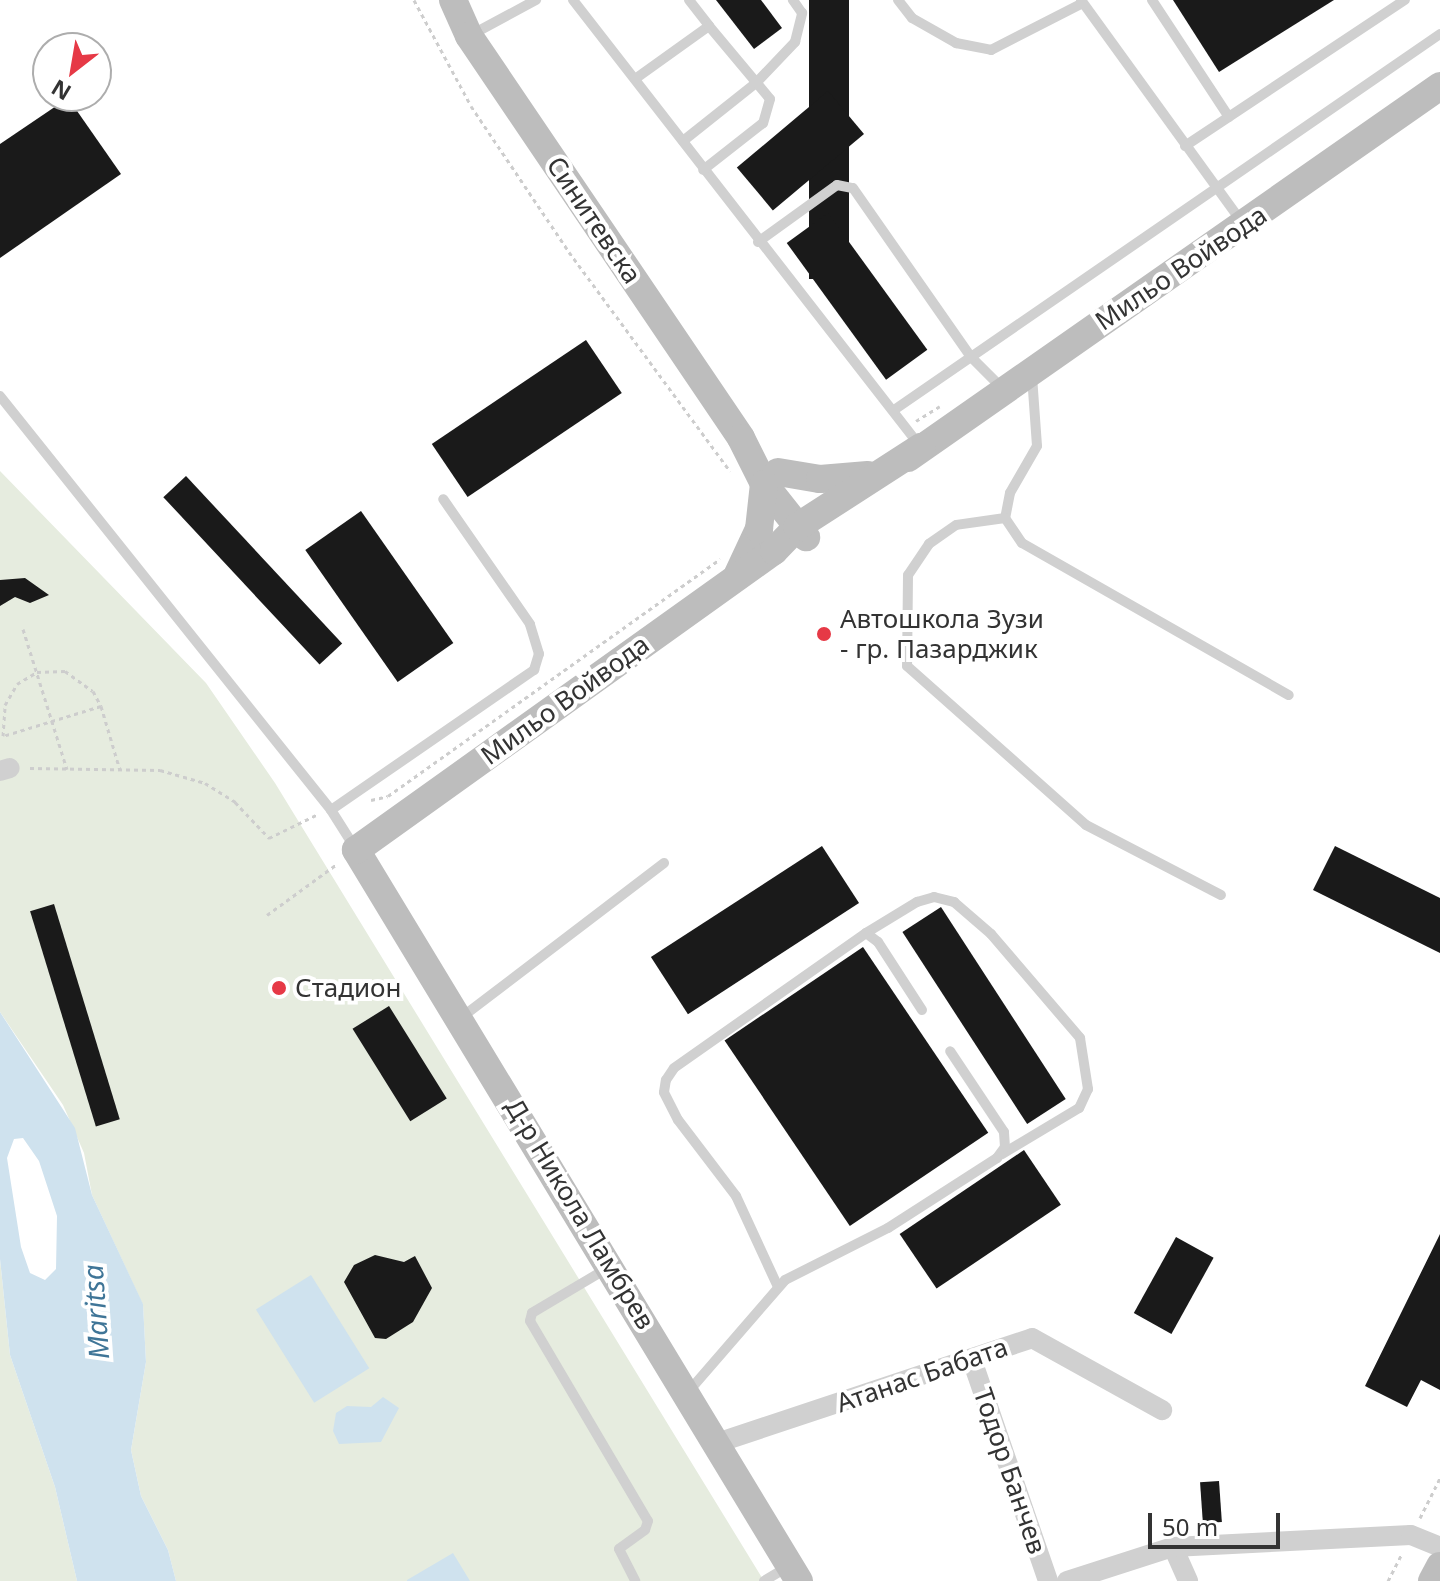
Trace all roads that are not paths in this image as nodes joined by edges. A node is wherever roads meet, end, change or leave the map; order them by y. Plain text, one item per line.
1 (453, 0) edge
2 (536, 0) edge
3 (573, 0) edge
4 (689, 0) edge
5 (793, 0) edge
6 (898, 0) edge
7 (1152, 0) edge
8 (1405, 0) edge
9 (1082, 2) edge
10 (709, 26) junction
11 (1440, 34) edge
12 (469, 36) junction
13 (635, 79) junction
14 (756, 83) junction
15 (1440, 86) edge
16 (1229, 117) junction
17 (683, 141) junction
18 (1185, 146) junction
19 (703, 170) junction
20 (1218, 189) junction
21 (1244, 226) junction
22 (758, 242) junction
23 (971, 357) junction
24 (1031, 371) junction
25 (1003, 390) junction
26 (0, 396) edge
27 (894, 410) junction
28 (921, 447) junction
29 (877, 474) junction
30 (771, 478) junction
31 (443, 499) dead end
32 (1005, 518) junction
33 (809, 527) junction
34 (730, 567) junction
35 (1289, 695) dead end
36 (331, 810) junction
37 (356, 850) junction
38 (664, 863) dead end
39 (1221, 895) dead end
40 (866, 933) junction
41 (922, 1010) dead end
42 (462, 1017) junction
43 (950, 1051) dead end
44 (997, 1158) junction
45 (611, 1266) junction
46 (778, 1287) junction
47 (972, 1360) junction
48 (687, 1393) junction
49 (1162, 1410) dead end
50 (717, 1443) junction
51 (1173, 1547) junction
52 (1438, 1568) edge
53 (794, 1573) edge
54 (635, 1581) edge
55 (764, 1581) edge
56 (1048, 1581) edge
57 (1067, 1581) edge
58 (1188, 1581) edge

1 - 12 street, Синитевска
2 - 12 lane
3 - 13 lane
4 - 10 lane
5 - 14 lane
6 - 9 lane
7 - 16 lane
8 - 16 lane
9 - 18 lane
10 - 13 lane
10 - 14 lane
11 - 20 lane
12 - 30 street, Синитевска
13 - 17 lane
14 - 17 lane
14 - 19 lane
15 - 21 street, Мильо Войвода
16 - 18 lane
17 - 19 lane
18 - 20 lane
19 - 22 lane
20 - 21 lane
20 - 23 lane
21 - 24 street, Мильо Войвода
22 - 23 lane
22 - 27 lane
23 - 25 lane
23 - 27 lane
24 - 25 street, Мильо Войвода
24 - 32 lane
25 - 28 street, Мильо Войвода
26 - 36 lane
27 - 28 lane
28 - 29 street, Мильо Войвода
28 - 33 street, Мильо Войвода
29 - 30 street
29 - 33 street, Мильо Войвода
30 - 33 street, Синитевска
30 - 34 street
31 - 36 lane
32 - 35 lane
32 - 39 lane
33 - 34 street, Мильо Войвода
34 - 37 street, Мильо Войвода
36 - 37 lane
37 - 42 street, Д-р Никола Ламбрев
38 - 42 lane
40 - 41 lane
40 - 44 lane
40 - 46 lane
42 - 45 street, Д-р Никола Ламбрев
43 - 44 lane
44 - 46 lane
45 - 48 street, Д-р Никола Ламбрев
45 - 54 lane
46 - 48 lane
47 - 49 street, Атанас Бабата
47 - 50 street, Атанас Бабата
47 - 56 street, Тодор Банчев
48 - 50 street, Д-р Никола Ламбрев
50 - 53 street, Д-р Никола Ламбрев
51 - 52 street
51 - 57 street
51 - 58 street
53 - 55 lane

